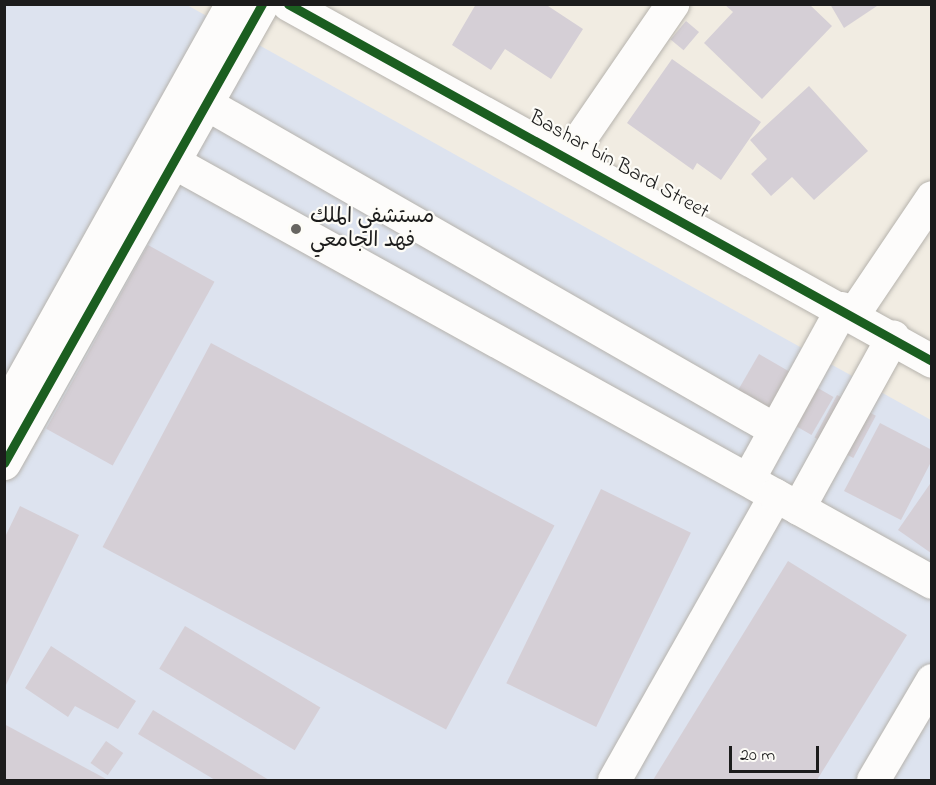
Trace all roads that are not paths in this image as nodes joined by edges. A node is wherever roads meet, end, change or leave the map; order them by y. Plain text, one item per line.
1 (231, 4) edge
2 (672, 4) edge
3 (285, 5) edge
4 (207, 104) junction
5 (164, 157) junction
6 (567, 157) junction
7 (932, 197) edge
8 (847, 311) junction
9 (893, 336) junction
10 (932, 361) edge
11 (4, 411) edge
12 (774, 429) junction
13 (4, 463) edge
14 (774, 494) junction
15 (932, 582) edge
16 (932, 680) edge
17 (614, 780) edge
18 (873, 780) edge

1 - 5 street
2 - 6 street
3 - 4 street
3 - 6 street, Bashar bin Bard Street
4 - 5 street
4 - 12 street
5 - 11 street
5 - 13 street
5 - 14 street
6 - 8 street, Bashar bin Bard Street
7 - 8 street
8 - 9 street, Bashar bin Bard Street
8 - 12 street
9 - 10 street, Bashar bin Bard Street
9 - 14 street
12 - 14 street
14 - 15 street
14 - 17 street
16 - 18 street

